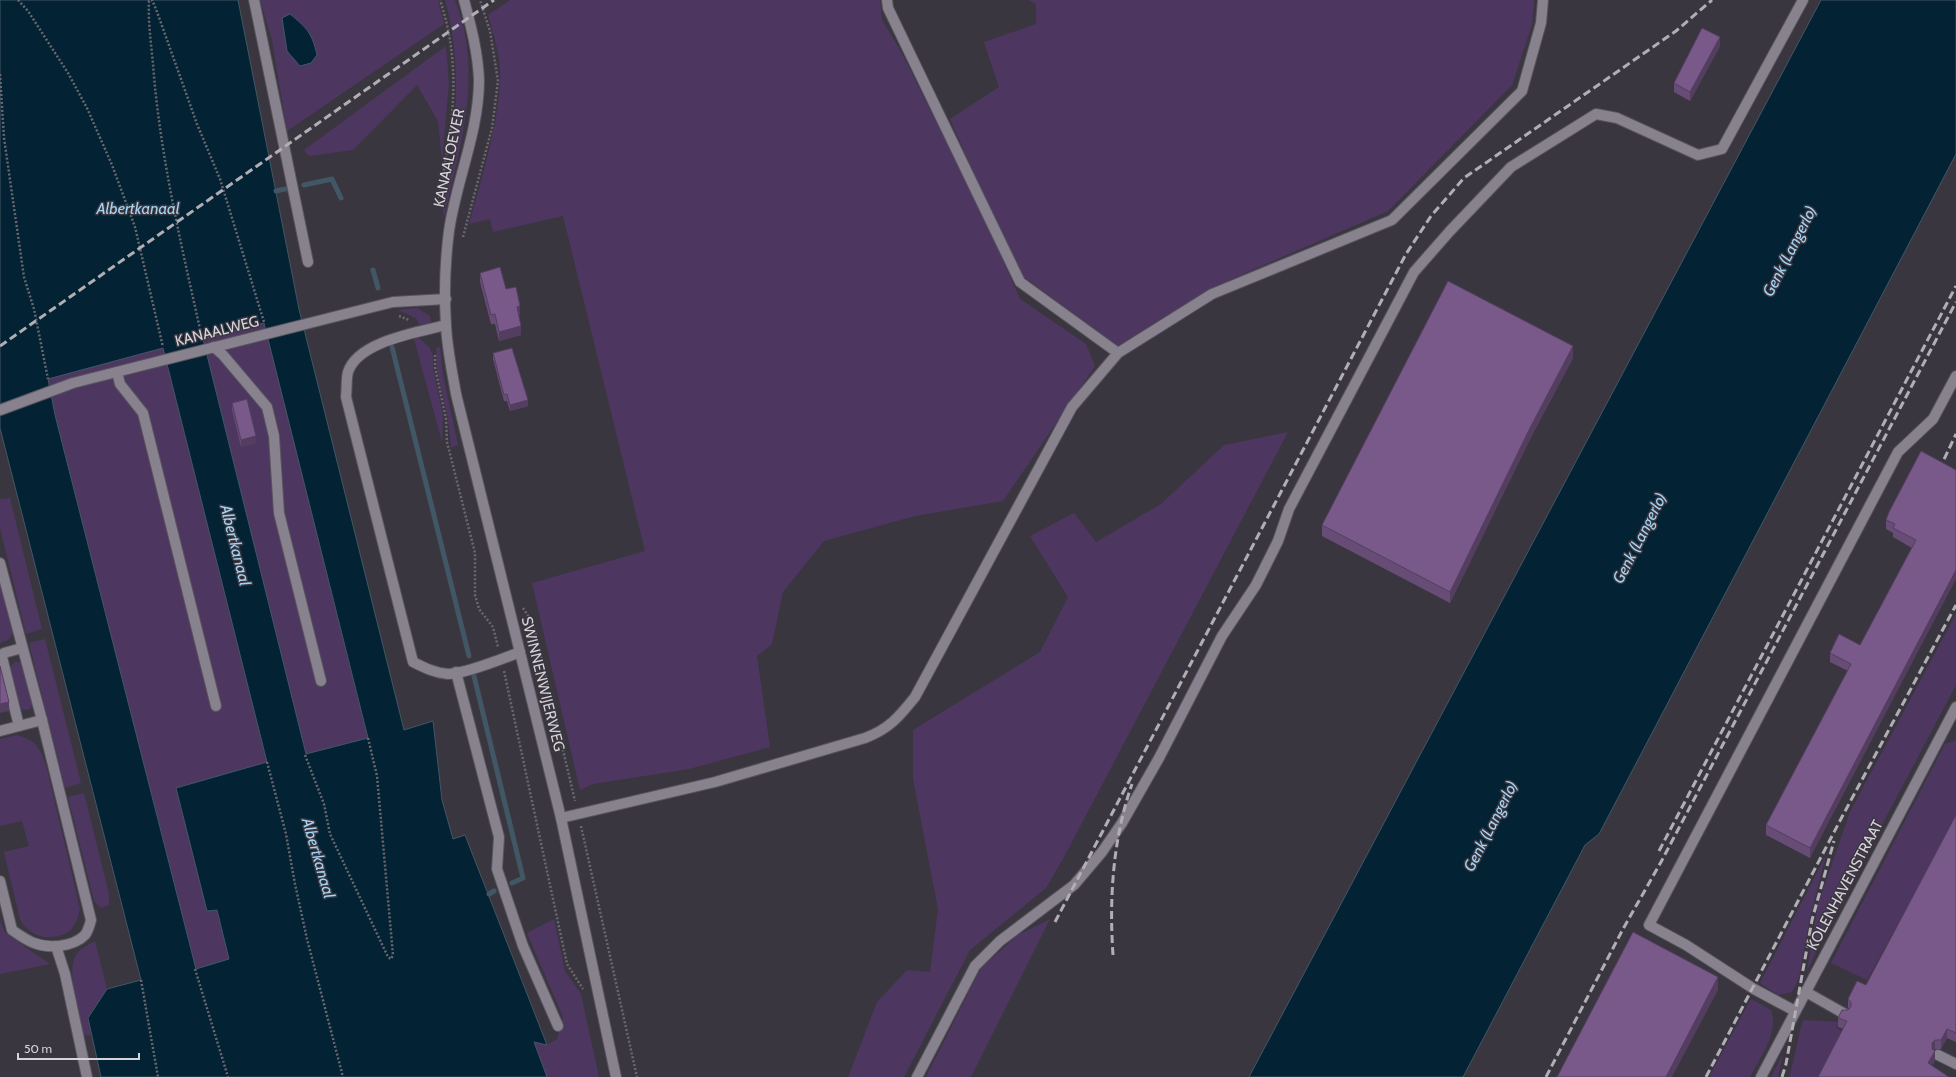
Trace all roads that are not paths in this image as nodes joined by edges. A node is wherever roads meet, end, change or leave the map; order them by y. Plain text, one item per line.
1 (254, 0) edge
2 (464, 0) edge
3 (887, 0) edge
4 (1543, 0) edge
5 (1803, 0) edge
6 (308, 262) dead end
7 (446, 299) junction
8 (446, 325) junction
9 (214, 347) junction
10 (1118, 353) junction
11 (117, 372) junction
12 (1956, 376) edge
13 (0, 410) edge
14 (0, 563) edge
15 (22, 648) junction
16 (520, 652) junction
17 (456, 672) junction
18 (321, 681) dead end
19 (216, 706) dead end
20 (1956, 707) edge
21 (42, 720) junction
22 (1953, 721) edge
23 (19, 726) junction
24 (0, 731) edge
25 (561, 818) junction
26 (0, 881) edge
27 (56, 946) junction
28 (1806, 992) junction
29 (1795, 1011) junction
30 (1845, 1014) edge
31 (558, 1026) dead end
32 (1938, 1055) dead end
33 (1956, 1064) edge
34 (87, 1077) edge
35 (616, 1077) edge
36 (917, 1077) edge
37 (1761, 1077) edge

1 - 6 street
2 - 7 street, KANAALOEVER
3 - 10 street
4 - 10 street
5 - 36 street
7 - 8 street, SWINNENWIJERWEG
7 - 9 street, KANAALWEG
8 - 16 street, SWINNENWIJERWEG
8 - 17 street
9 - 11 street, KANAALWEG
9 - 18 street
10 - 25 street
11 - 13 street, KANAALWEG
11 - 19 street
12 - 29 street
14 - 15 street
15 - 21 street
15 - 23 street
16 - 17 street
16 - 25 street, SWINNENWIJERWEG
17 - 31 street
20 - 22 street, KOLENHAVENSTRAAT
21 - 23 street
21 - 27 street
22 - 28 street, KOLENHAVENSTRAAT
23 - 24 street
25 - 35 street, SWINNENWIJERWEG
26 - 27 street
27 - 34 street
28 - 29 street, KOLENHAVENSTRAAT
28 - 30 street
29 - 37 street, KOLENHAVENSTRAAT
32 - 33 street

